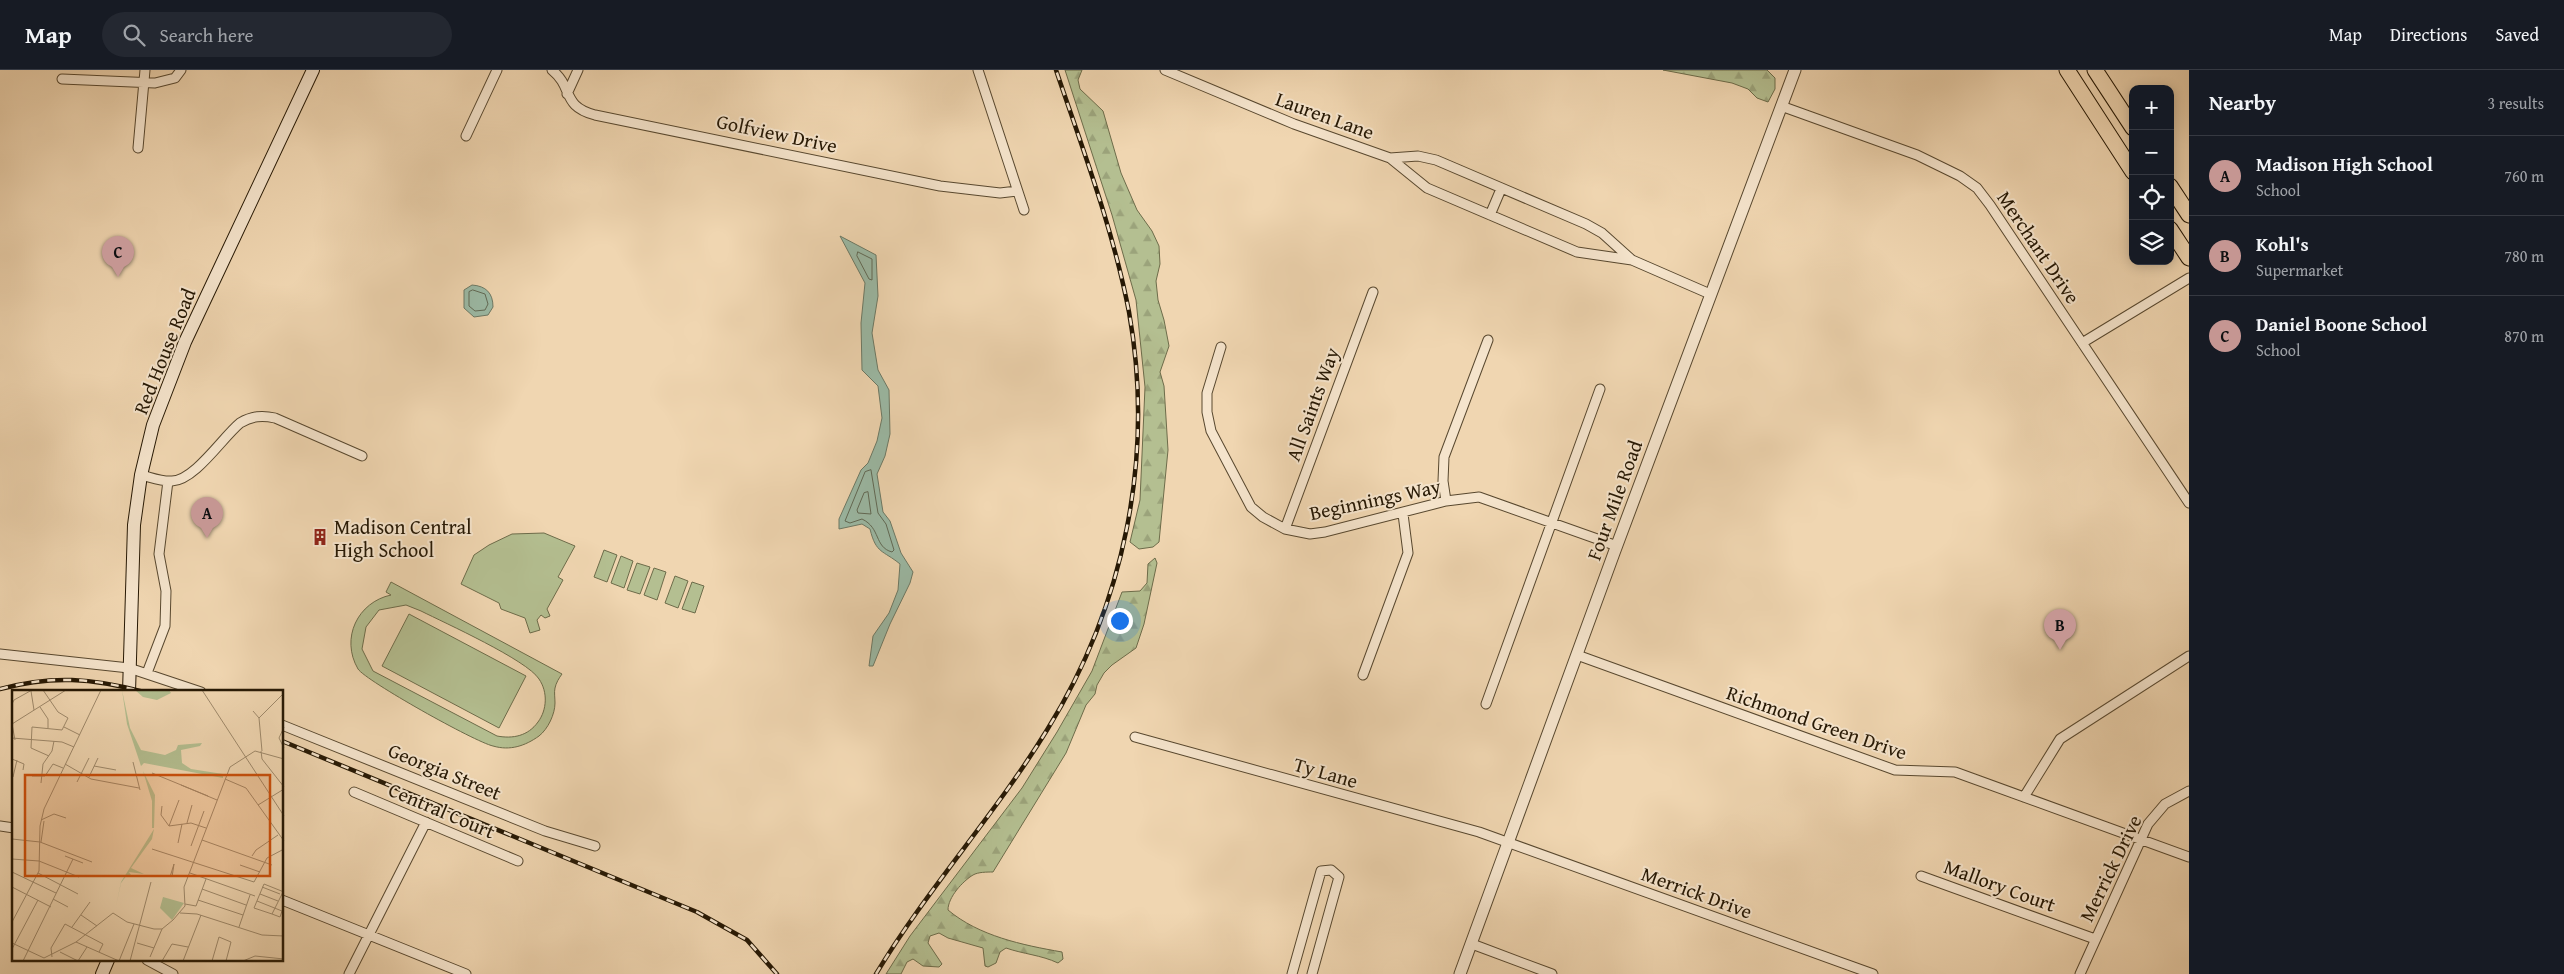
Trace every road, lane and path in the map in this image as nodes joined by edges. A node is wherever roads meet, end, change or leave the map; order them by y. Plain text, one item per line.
1 (145, 70) edge
2 (181, 70) edge
3 (313, 70) edge
4 (497, 70) edge
5 (552, 70) edge
6 (578, 70) edge
7 (978, 70) edge
8 (1165, 70) edge
9 (1795, 70) edge
10 (2067, 70) edge
11 (2095, 70) edge
12 (62, 79) dead end
13 (145, 83) junction
14 (567, 94) junction
15 (1781, 106) junction
16 (2129, 122) edge
17 (466, 136) dead end
18 (138, 148) dead end
19 (1390, 158) junction
20 (2129, 166) edge
21 (1501, 189) junction
22 (1017, 191) junction
23 (2174, 192) edge
24 (1024, 210) dead end
25 (1490, 215) junction
26 (2189, 215) edge
27 (2174, 236) edge
28 (2189, 258) edge
29 (1632, 260) junction
30 (2189, 278) edge
31 (1373, 292) dead end
32 (1710, 294) junction
33 (1488, 340) dead end
34 (2082, 343) junction
35 (1221, 347) dead end
36 (1600, 390) dead end
37 (362, 456) dead end
38 (141, 475) junction
39 (168, 481) junction
40 (1446, 501) junction
41 (2189, 503) edge
42 (1403, 514) junction
43 (1551, 522) junction
44 (1285, 529) junction
45 (1617, 546) junction
46 (0, 654) edge
47 (1577, 655) junction
48 (2189, 656) edge
49 (129, 668) junction
50 (147, 673) junction
51 (1363, 675) dead end
52 (129, 690) edge
53 (195, 690) edge
54 (1486, 704) dead end
55 (284, 726) edge
56 (1135, 736) dead end
57 (2189, 790) edge
58 (354, 792) dead end
59 (2024, 797) junction
60 (426, 822) junction
61 (2141, 839) junction
62 (1508, 842) junction
63 (595, 846) dead end
64 (2189, 857) edge
65 (518, 860) dead end
66 (1921, 876) dead end
67 (284, 901) edge
68 (369, 935) junction
69 (2096, 939) junction
70 (1472, 944) junction
71 (107, 962) edge
72 (151, 962) edge
73 (102, 974) edge
74 (173, 974) edge
75 (349, 974) edge
76 (466, 974) edge
77 (1292, 974) edge
78 (1312, 974) edge
79 (1460, 974) edge
80 (1552, 974) edge
81 (1873, 974) edge
82 (2080, 974) edge

1 - 13 street
2 - 13 street
3 - 38 main road, Red House Road
4 - 17 street
5 - 14 street, Golfview Drive
6 - 14 street
7 - 22 street
8 - 19 street, Lauren Lane
9 - 15 street, Four Mile Road
10 - 20 main road
11 - 16 main road
12 - 13 street
13 - 18 street
14 - 22 street, Golfview Drive
15 - 32 street, Four Mile Road
15 - 34 street, Merchant Drive
19 - 21 street, Lauren Lane
19 - 25 street, Lauren Lane
21 - 25 street
21 - 29 street, Lauren Lane
22 - 24 street
23 - 26 main road
25 - 29 street, Lauren Lane
27 - 28 main road
29 - 32 street, Lauren Lane
30 - 34 street
31 - 44 street, All Saints Way
32 - 45 street, Four Mile Road
33 - 40 street
34 - 41 street, Merchant Drive
35 - 44 street, Beginnings Way
36 - 43 street
37 - 39 street
38 - 39 street
38 - 49 main road, Red House Road
39 - 50 street
40 - 42 street, Beginnings Way
40 - 43 street, Beginnings Way
42 - 44 street, Beginnings Way
42 - 51 street
43 - 45 street, Beginnings Way
43 - 54 street
45 - 47 street, Four Mile Road
46 - 49 street
47 - 59 street, Richmond Green Drive
47 - 62 street, Four Mile Road
48 - 59 street
49 - 50 street
49 - 52 main road, Red House Road
50 - 53 street
55 - 63 street, Georgia Street
56 - 62 street, Ty Lane
57 - 61 street, Merrick Drive
58 - 60 street, Central Court
59 - 61 street, Richmond Green Drive
60 - 65 street, Central Court
60 - 68 street
61 - 64 street, Richmond Green Drive
61 - 69 street, Merrick Drive
62 - 70 street, Four Mile Road
62 - 81 street, Merrick Drive
66 - 69 street, Mallory Court
67 - 68 street
68 - 75 street
68 - 76 street
69 - 82 street, Merrick Drive
70 - 79 street, Four Mile Road
70 - 80 street
71 - 73 main road
72 - 74 street
77 - 78 street

